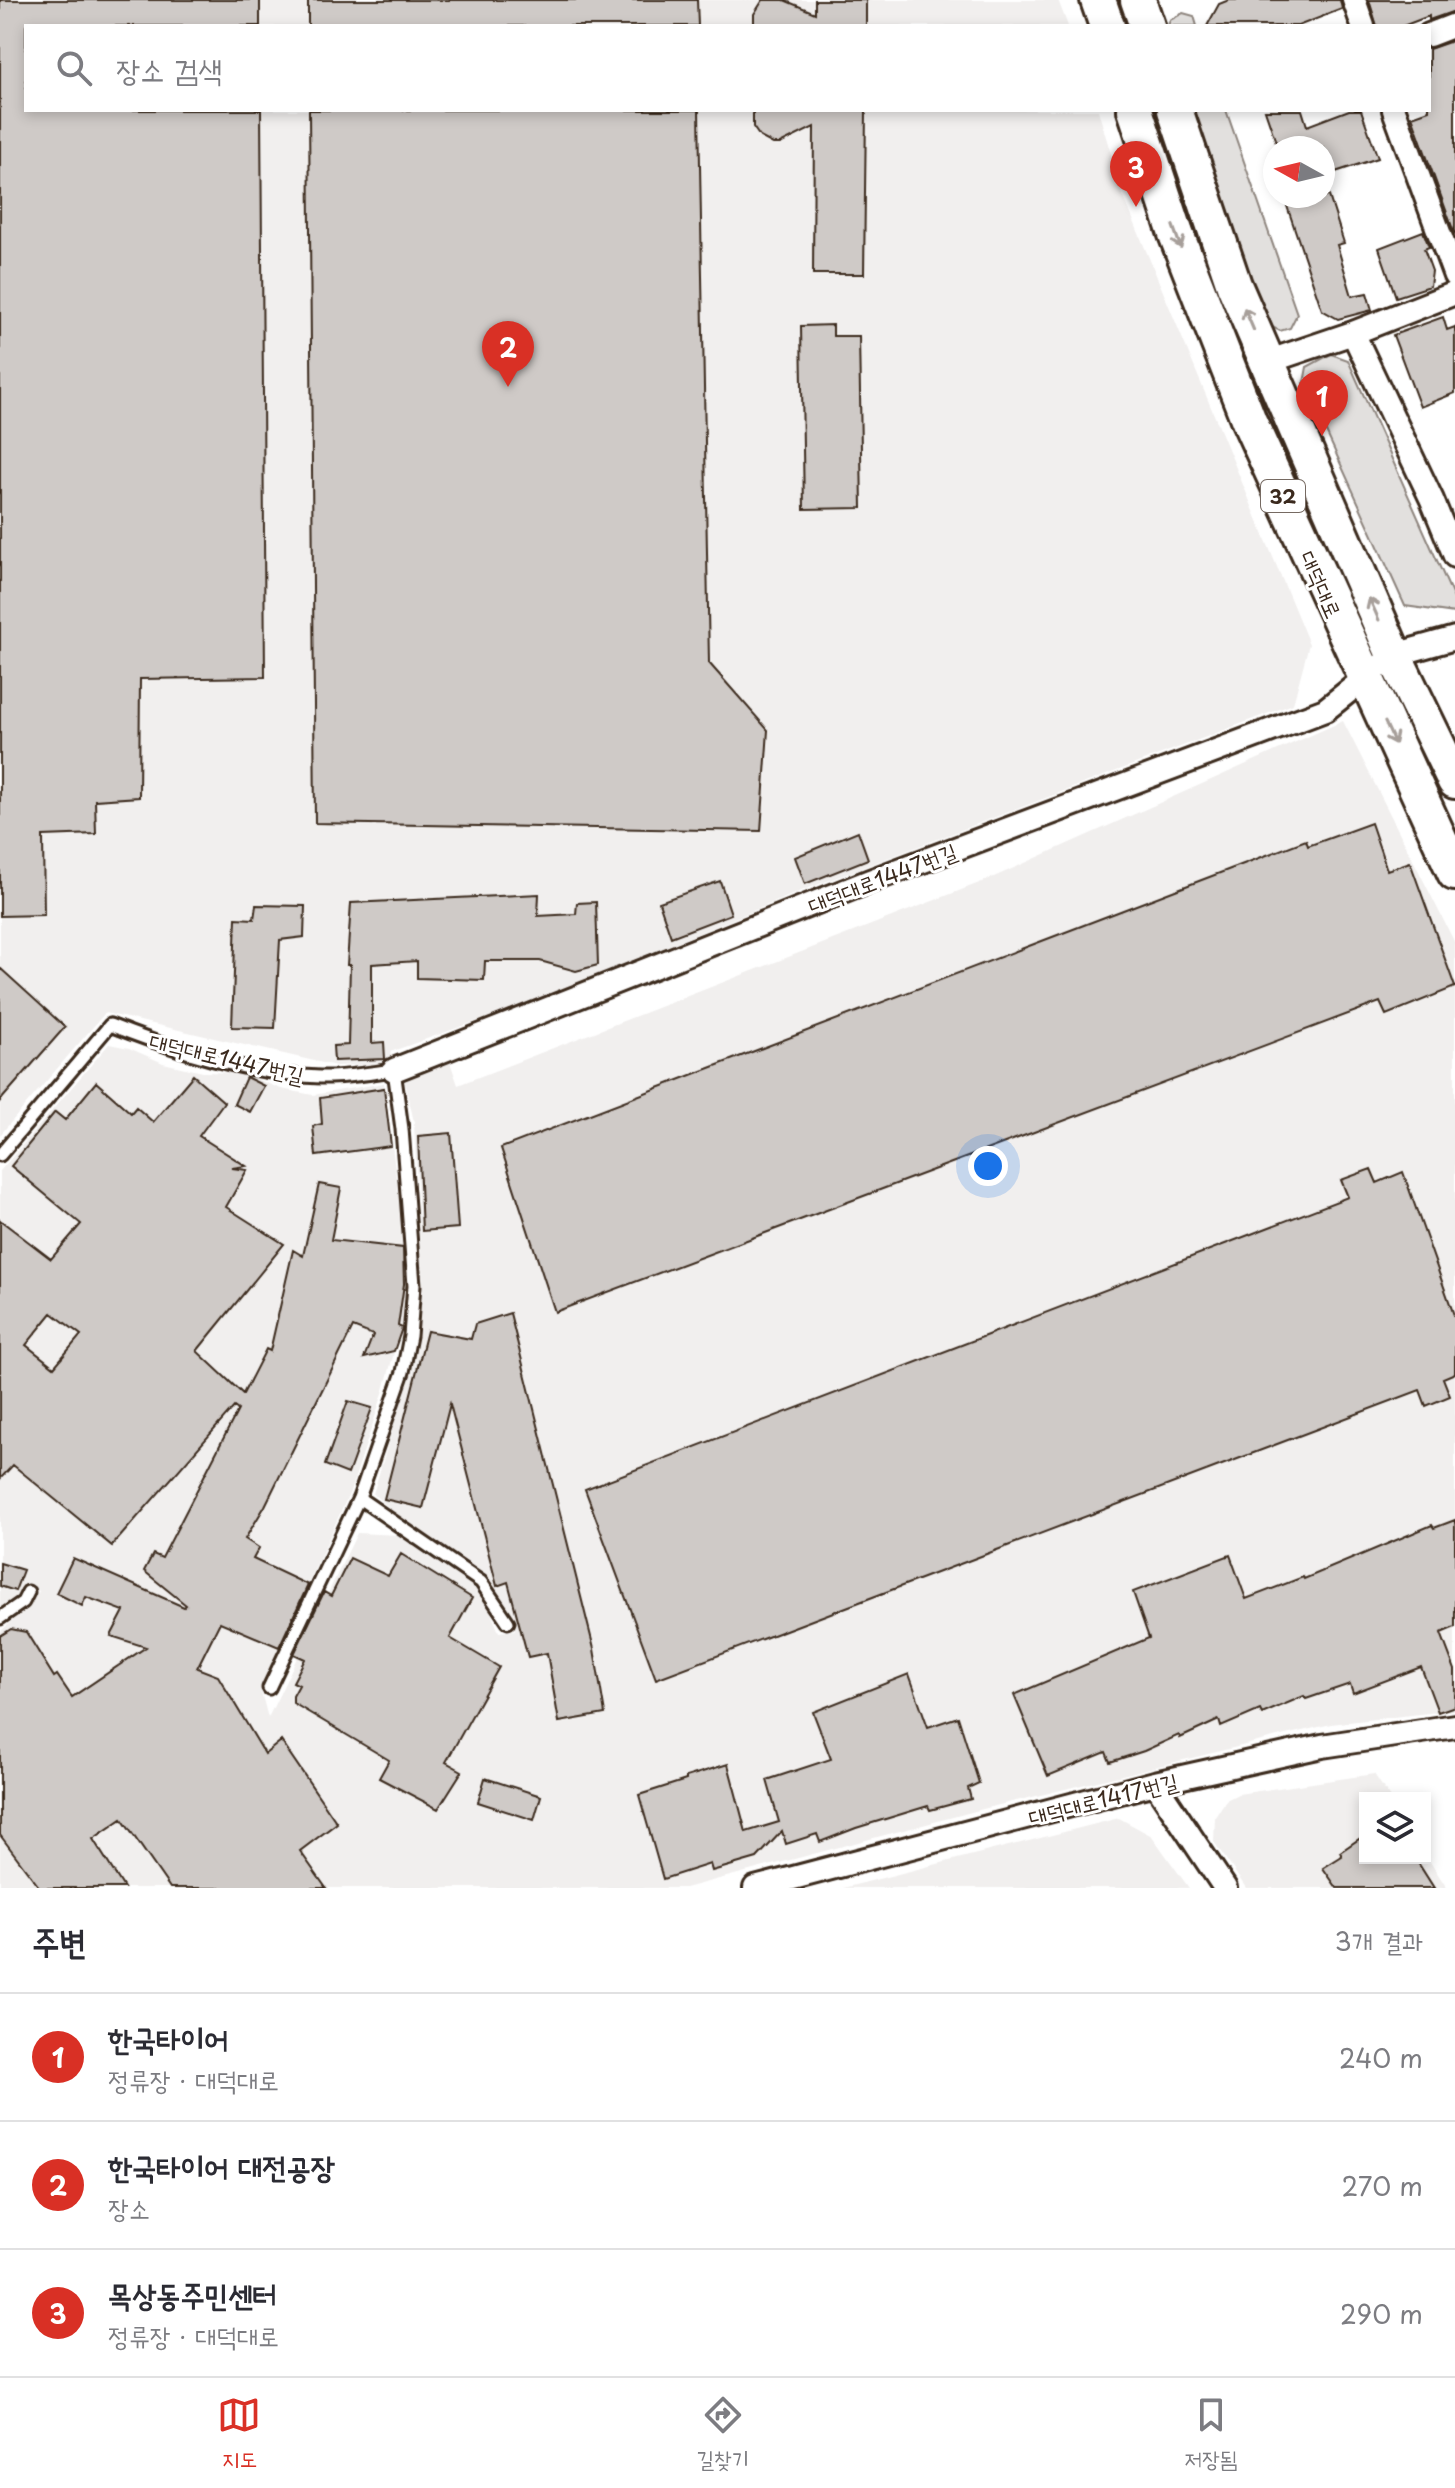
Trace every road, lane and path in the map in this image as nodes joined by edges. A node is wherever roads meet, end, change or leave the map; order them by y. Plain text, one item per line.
1 (1138, 0) edge
2 (1354, 0) edge
3 (1103, 13) edge
4 (1146, 24) edge
5 (1362, 24) edge
6 (1455, 25) edge
7 (1431, 34) edge
8 (1136, 112) edge
9 (1176, 112) edge
10 (1395, 112) edge
11 (1455, 276) edge
12 (1455, 293) edge
13 (1353, 333) junction
14 (1267, 362) junction
15 (1455, 498) edge
16 (1432, 500) junction
17 (1455, 556) edge
18 (1455, 638) edge
19 (1394, 655) junction
20 (1364, 677) junction
21 (1455, 781) edge
22 (1455, 873) edge
23 (394, 1070) junction
24 (0, 1155) edge
25 (359, 1498) junction
26 (28, 1592) dead end
27 (0, 1618) edge
28 (508, 1622) dead end
29 (269, 1688) dead end
30 (1455, 1726) edge
31 (1155, 1783) junction
32 (755, 1888) edge
33 (1225, 1888) edge

1 - 3 street
1 - 4 main road
2 - 5 street
6 - 7 street
8 -> 20 main road, 대덕대로 / 32
14 -> 9 main road, 대덕대로 / 32
10 - 11 street
12 - 13 street
13 - 14 street
13 - 16 street
19 -> 14 main road, 대덕대로 / 32
15 - 16 street
16 - 17 street
18 - 19 street
19 - 20 street, 대덕대로1447번길
19 - 21 main road, 대덕대로 / 32
20 -> 22 main road, 대덕대로 / 32
20 - 23 street, 대덕대로1447번길
23 - 24 lane, 대덕대로1447번길
23 - 25 lane
25 - 28 lane
25 - 29 lane
26 - 27 lane
30 - 31 street, 대덕대로1417번길
31 - 32 street, 대덕대로1417번길
31 - 33 street

